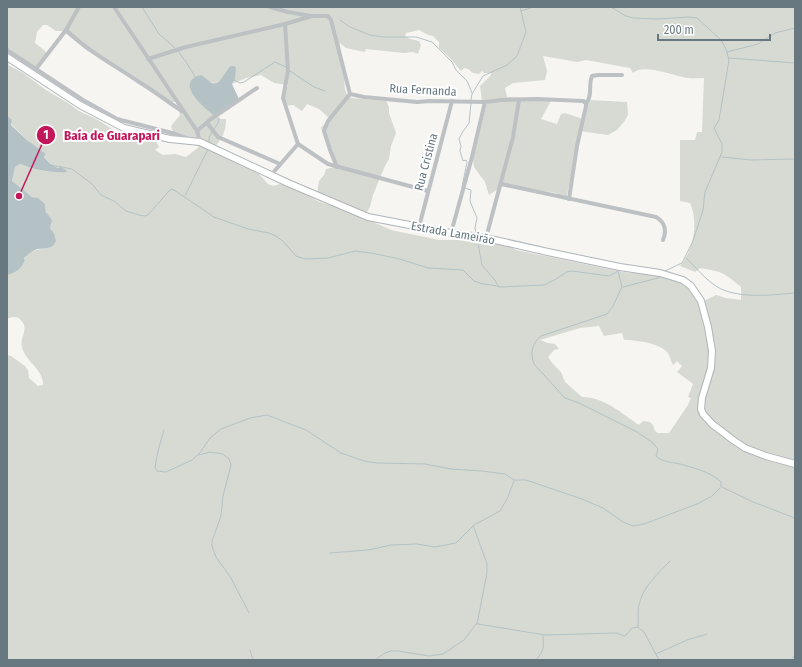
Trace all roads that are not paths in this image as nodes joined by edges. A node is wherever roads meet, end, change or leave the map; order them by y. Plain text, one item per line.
1 (79, 7) edge
2 (114, 7) edge
3 (270, 7) edge
4 (312, 16) junction
5 (285, 24) junction
6 (66, 30) junction
7 (7, 50) edge
8 (7, 57) edge
9 (148, 60) junction
10 (36, 69) junction
11 (622, 75) dead end
12 (257, 88) dead end
13 (350, 94) junction
14 (519, 100) junction
15 (452, 102) junction
16 (485, 102) junction
17 (584, 102) junction
18 (184, 113) junction
19 (207, 123) junction
20 (197, 131) junction
21 (198, 142) junction
22 (298, 144) junction
23 (280, 164) junction
24 (337, 167) junction
25 (271, 175) junction
26 (501, 184) junction
27 (428, 191) junction
28 (569, 199) junction
29 (419, 227) junction
30 (451, 233) junction
31 (486, 238) junction
32 (662, 240) dead end
33 (795, 464) edge

1 - 6 street
2 - 9 street
3 - 4 street
4 - 5 street
4 - 13 street
5 - 9 street
5 - 22 street
6 - 10 street
6 - 18 street
7 - 10 street
8 - 21 street, Estrada Lameirão
9 - 18 street
10 - 21 street
11 - 17 street
12 - 19 street
13 - 15 street, Rua Fernanda
13 - 24 street
14 - 16 street, Rua Fernanda
14 - 17 street, Rua Fernanda
14 - 26 street
15 - 16 street, Rua Fernanda
15 - 27 street, Rua Cristina
16 - 30 street
17 - 28 street
18 - 20 street
19 - 20 street
19 - 23 street
20 - 21 street
21 - 25 street, Estrada Lameirão
22 - 23 street
22 - 24 street
23 - 25 street
24 - 27 street
25 - 29 street, Estrada Lameirão
26 - 28 street
26 - 31 street
27 - 29 street, Rua Cristina
28 - 32 street
29 - 30 street, Estrada Lameirão
30 - 31 street, Estrada Lameirão
31 - 33 street, Estrada Lameirão

